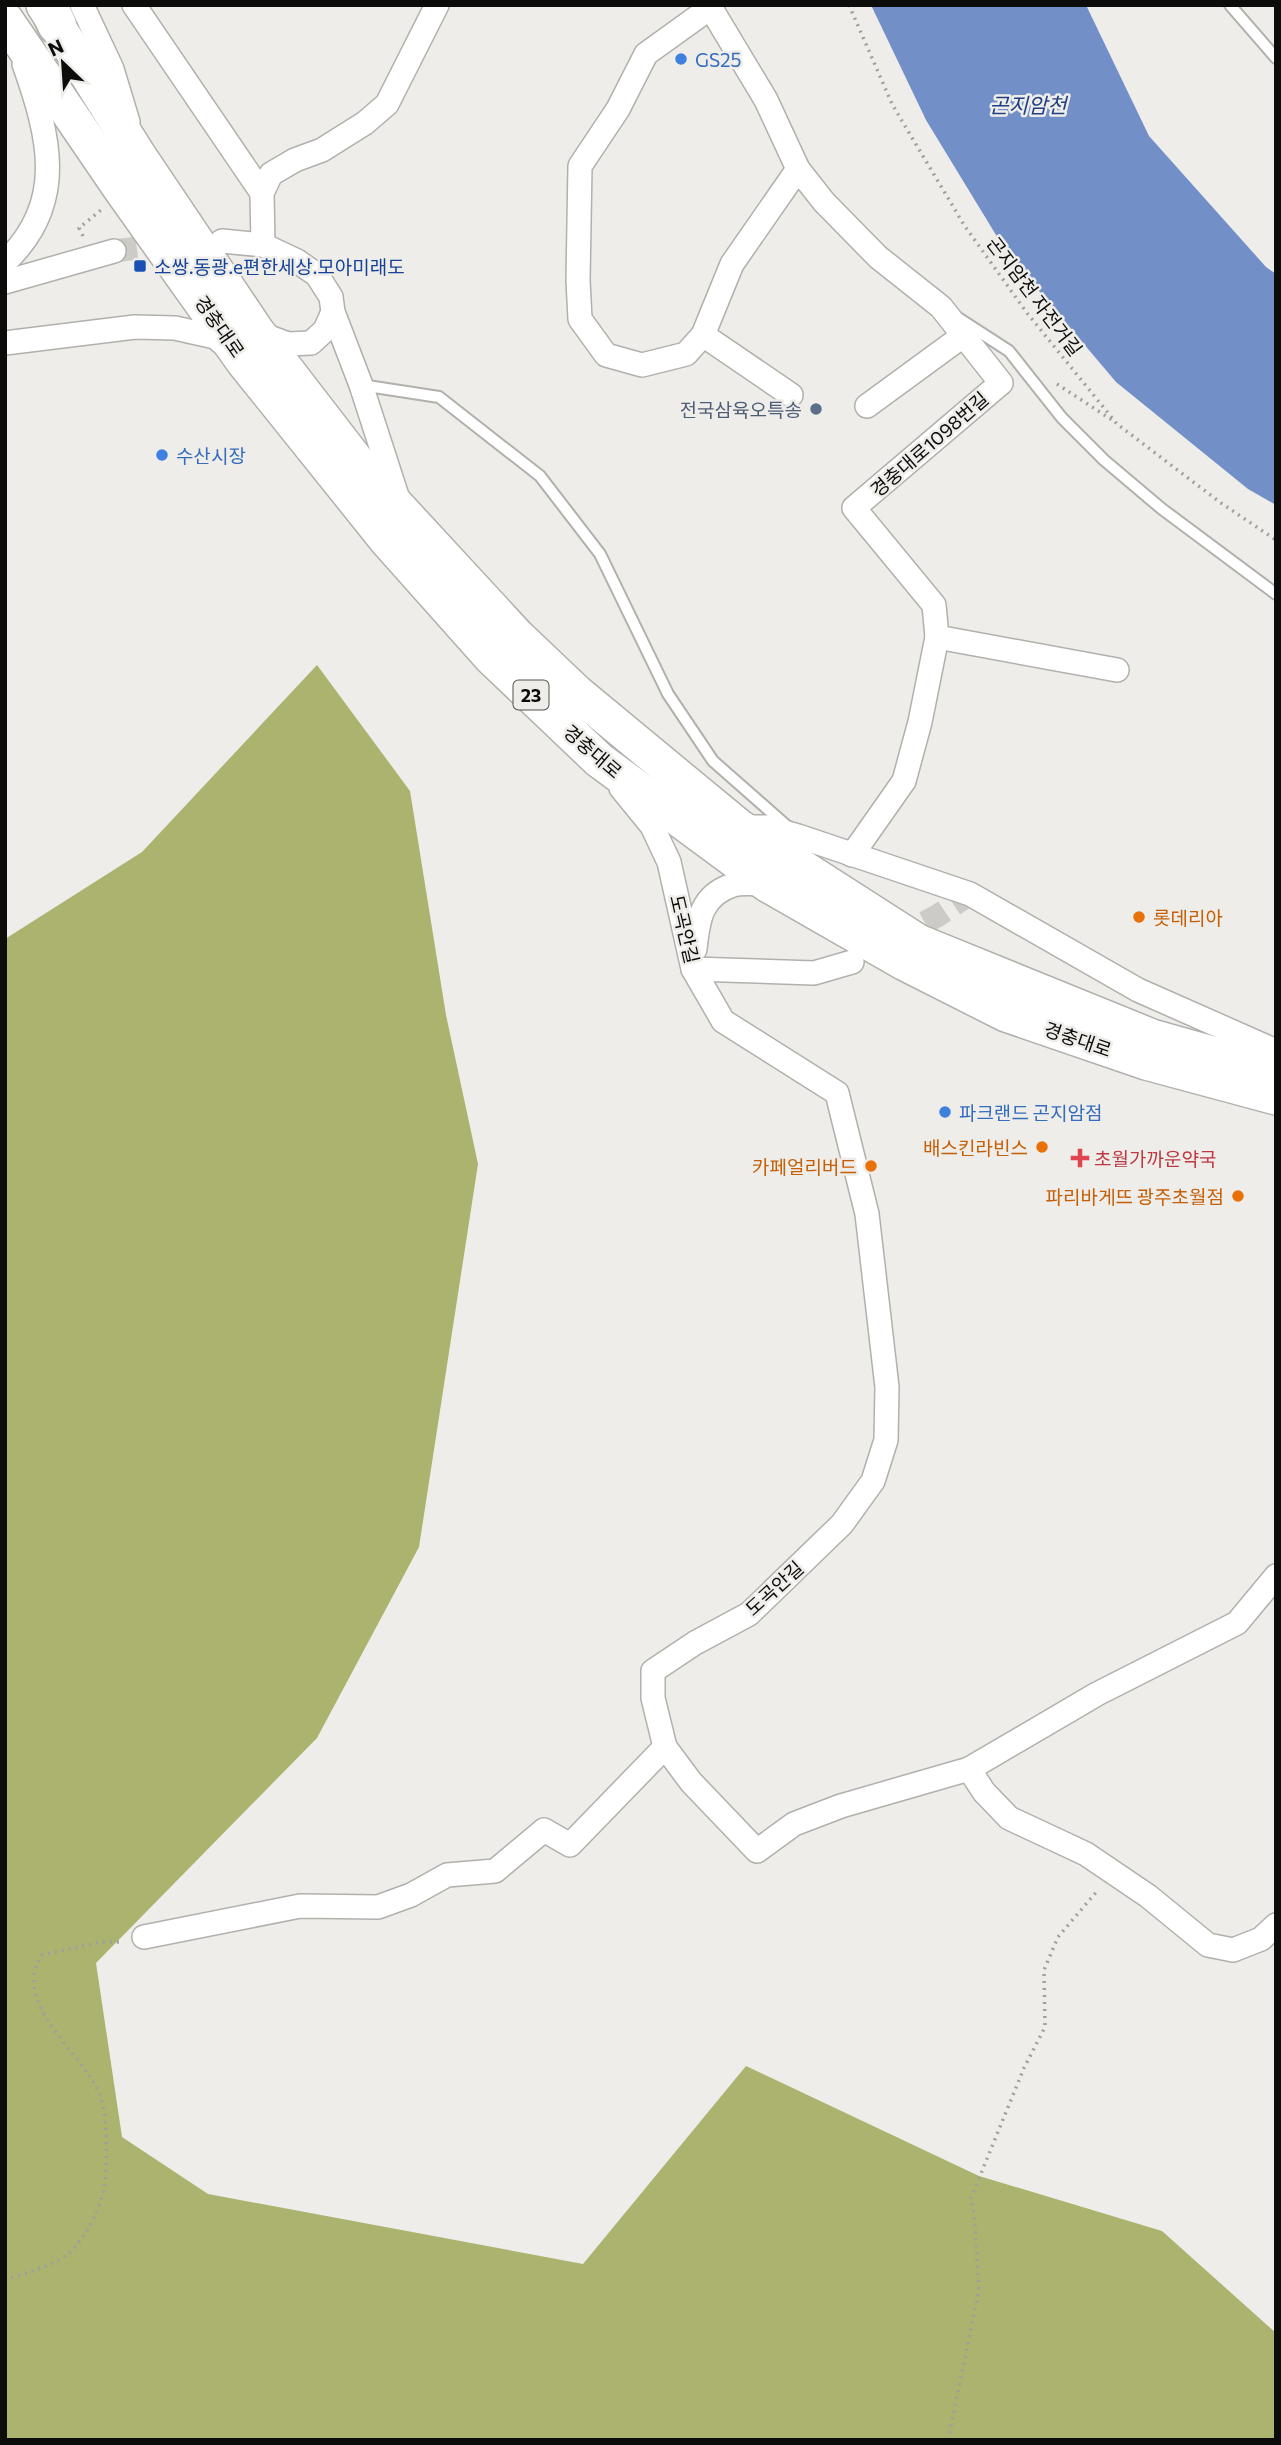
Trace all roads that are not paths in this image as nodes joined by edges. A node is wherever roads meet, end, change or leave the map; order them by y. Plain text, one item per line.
1 (134, 5) edge
2 (437, 5) edge
3 (1230, 5) edge
4 (709, 7) edge
5 (58, 10) edge
6 (8, 23) edge
7 (1276, 58) edge
8 (798, 169) junction
9 (262, 193) junction
10 (222, 241) dead end
11 (263, 245) junction
12 (104, 254) tunnel mouth
13 (5, 261) edge
14 (5, 282) edge
15 (942, 307) junction
16 (333, 312) junction
17 (703, 335) junction
18 (964, 335) junction
19 (5, 343) edge
20 (250, 347) junction
21 (361, 385) junction
22 (791, 395) dead end
23 (867, 406) dead end
24 (409, 520) junction
25 (1276, 594) edge
26 (937, 637) junction
27 (1117, 670) dead end
28 (598, 760) junction
29 (739, 827) junction
30 (798, 836) junction
31 (852, 855) junction
32 (767, 884) junction
33 (852, 962) dead end
34 (693, 969) junction
35 (1276, 1051) edge
36 (1276, 1072) edge
37 (1276, 1097) edge
38 (1276, 1576) edge
39 (665, 1747) junction
40 (969, 1769) junction
41 (1276, 1925) edge
42 (144, 1937) road end

1 - 9 street
2 - 9 street
3 - 7 lane
4 - 8 street, 경충대로1098번길
4 - 17 street
5 - 20 main road, 경충대로 / 23
6 - 13 street
6 - 20 main road, 경충대로 / 23
8 - 15 street, 경충대로1098번길
8 - 17 street
9 - 11 street
10 - 11 street
11 - 16 street
12 - 14 street
15 - 18 street, 경충대로1098번길
15 - 25 lane
16 - 20 street
16 - 21 street
17 - 22 street
18 - 23 street
18 - 26 street, 경충대로1098번길
19 - 20 street
20 - 24 main road, 경충대로 / 23
20 - 28 main road, 경충대로 / 23
21 - 24 street
21 - 30 lane
24 - 29 main road, 경충대로 / 23
26 - 27 street
26 - 31 street, 경충대로1098번길
28 - 32 main road, 경충대로 / 23
28 - 34 street, 도곡안길
29 - 30 street
29 - 36 main road, 경충대로 / 23
30 - 31 street
31 - 35 street
32 - 34 street
32 - 37 main road, 경충대로 / 23
33 - 34 street
34 - 39 street, 도곡안길
38 - 40 street
39 - 40 street, 도곡안길
39 - 42 street
40 - 41 street

